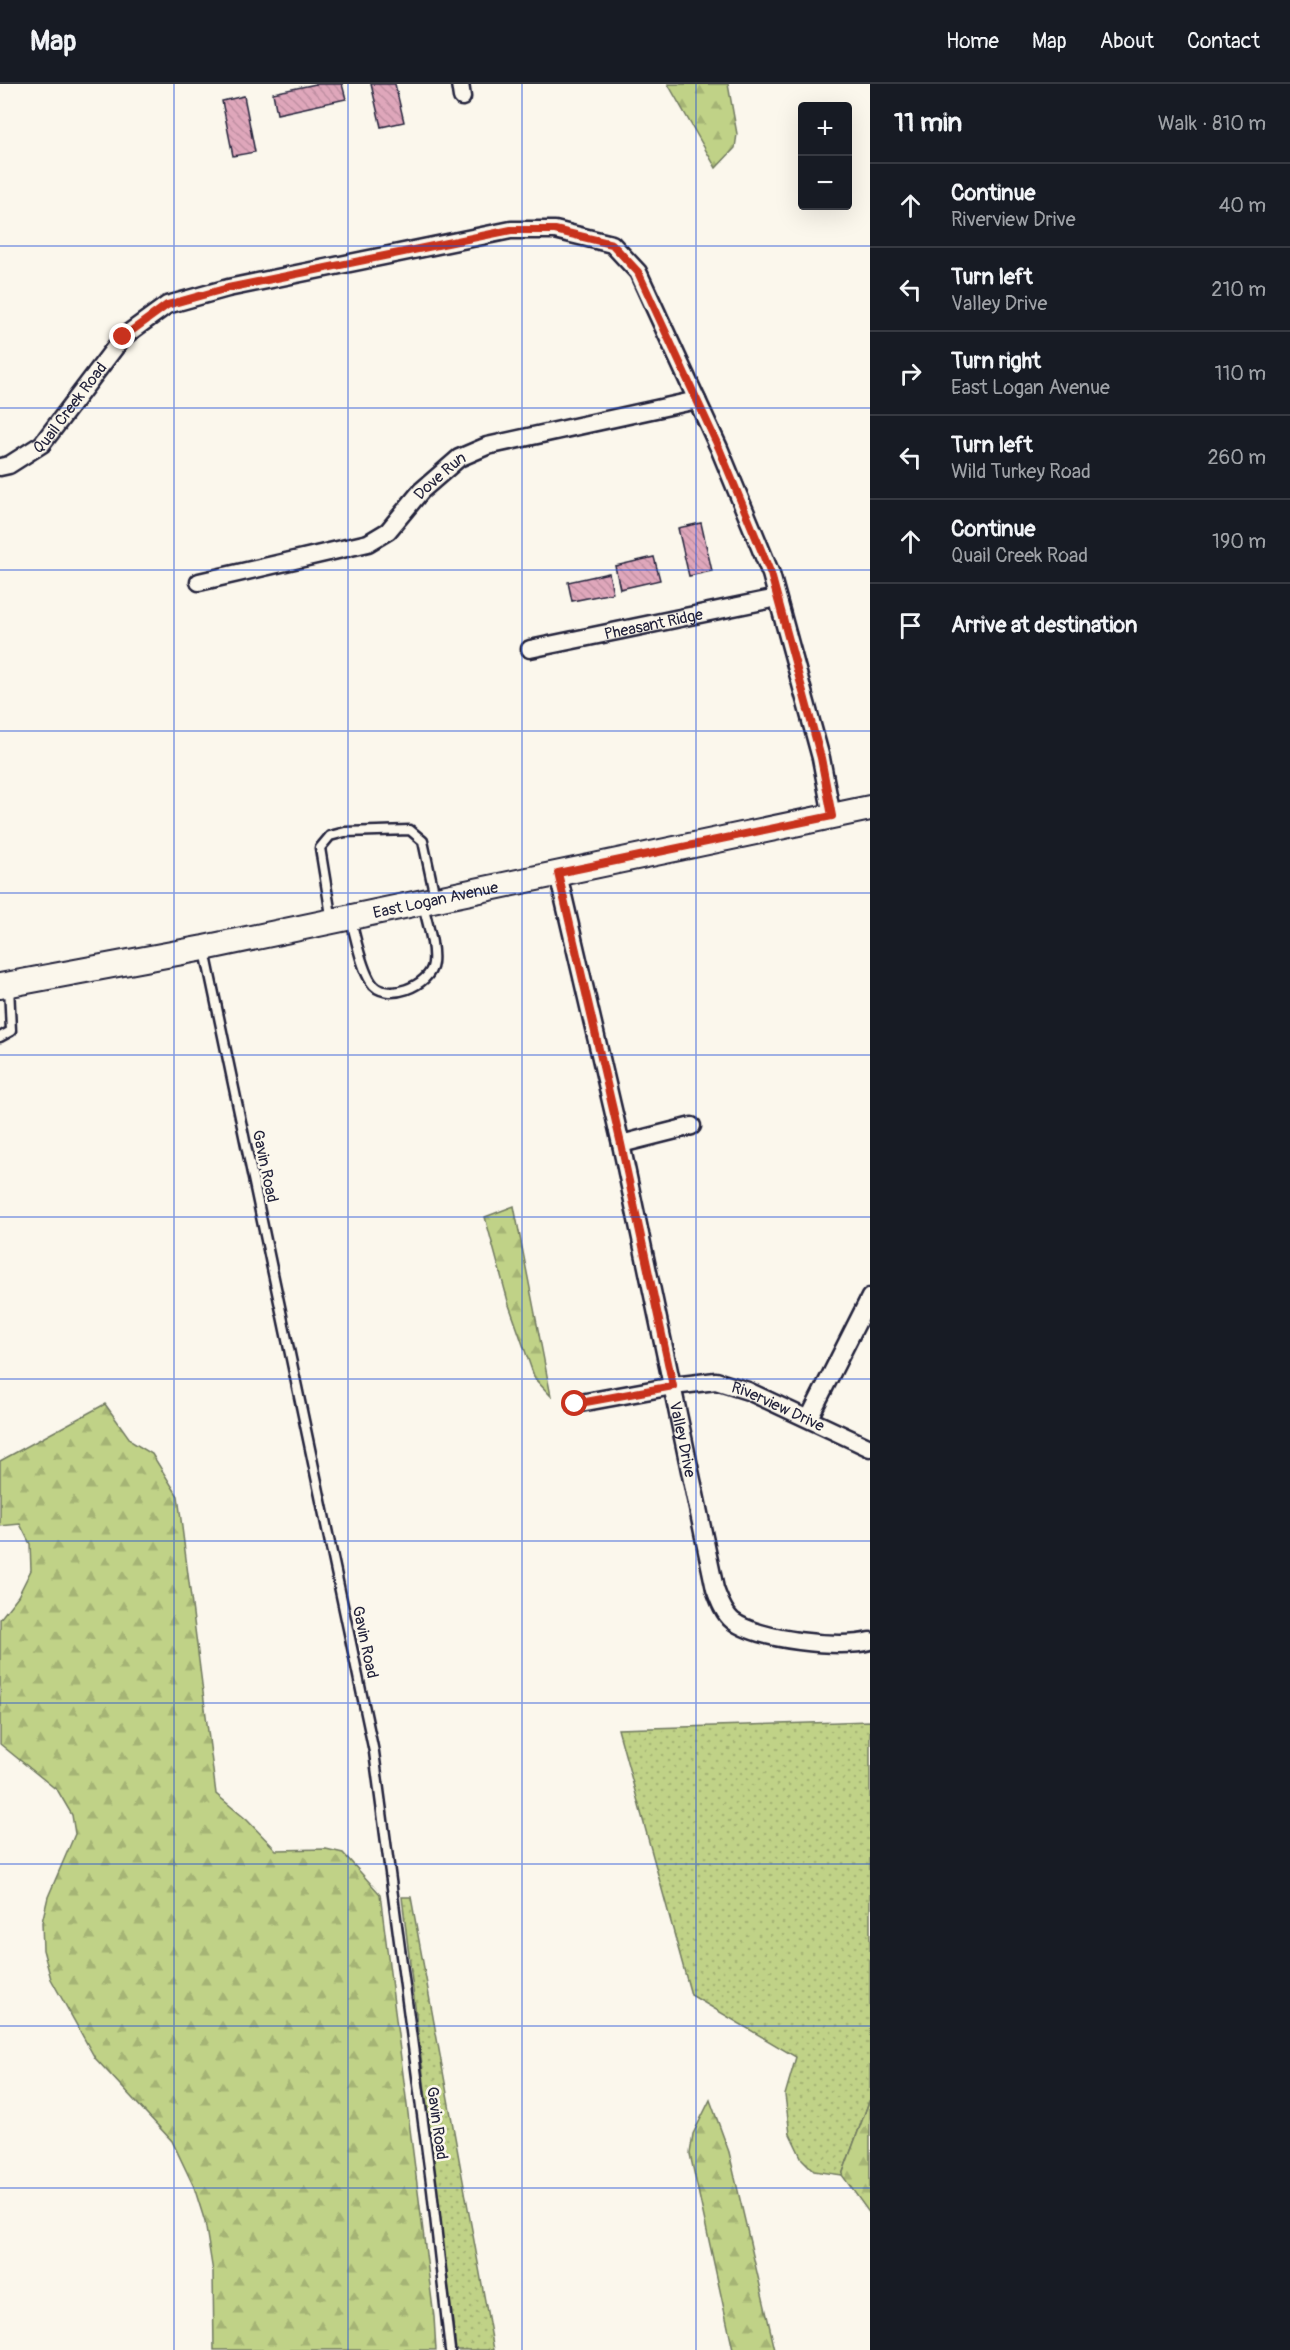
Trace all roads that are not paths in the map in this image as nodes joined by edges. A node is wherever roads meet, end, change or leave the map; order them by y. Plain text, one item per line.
1 (697, 400) junction
2 (0, 467) edge
3 (199, 582) dead end
4 (777, 598) junction
5 (530, 649) dead end
6 (870, 808) edge
7 (832, 816) junction
8 (558, 873) junction
9 (429, 901) junction
10 (341, 919) junction
11 (204, 948) junction
12 (5, 986) edge
13 (0, 1037) edge
14 (692, 1126) dead end
15 (621, 1144) junction
16 (870, 1297) edge
17 (673, 1386) junction
18 (575, 1404) dead end
19 (809, 1418) junction
20 (870, 1448) edge
21 (870, 1641) edge
22 (450, 2350) edge

1 - 2 street, Quail Creek Road
1 - 3 street, Dove Run
1 - 4 street, Quail Creek Road
4 - 5 street, Pheasant Ridge
4 - 7 street, Quail Creek Road
6 - 7 street, East Logan Avenue
7 - 8 street, East Logan Avenue
8 - 9 street, East Logan Avenue
8 - 15 street, Valley Drive
9 - 10 street, East Logan Avenue
9 - 10 lane
9 - 10 lane
10 - 11 street, East Logan Avenue
11 - 12 street, East Logan Avenue
11 - 22 lane, Gavin Road
12 - 13 lane
14 - 15 street
15 - 17 street, Valley Drive
16 - 19 street
17 - 18 street, Riverview Drive
17 - 19 street, Riverview Drive
17 - 21 street, Valley Drive
19 - 20 street, Riverview Drive

